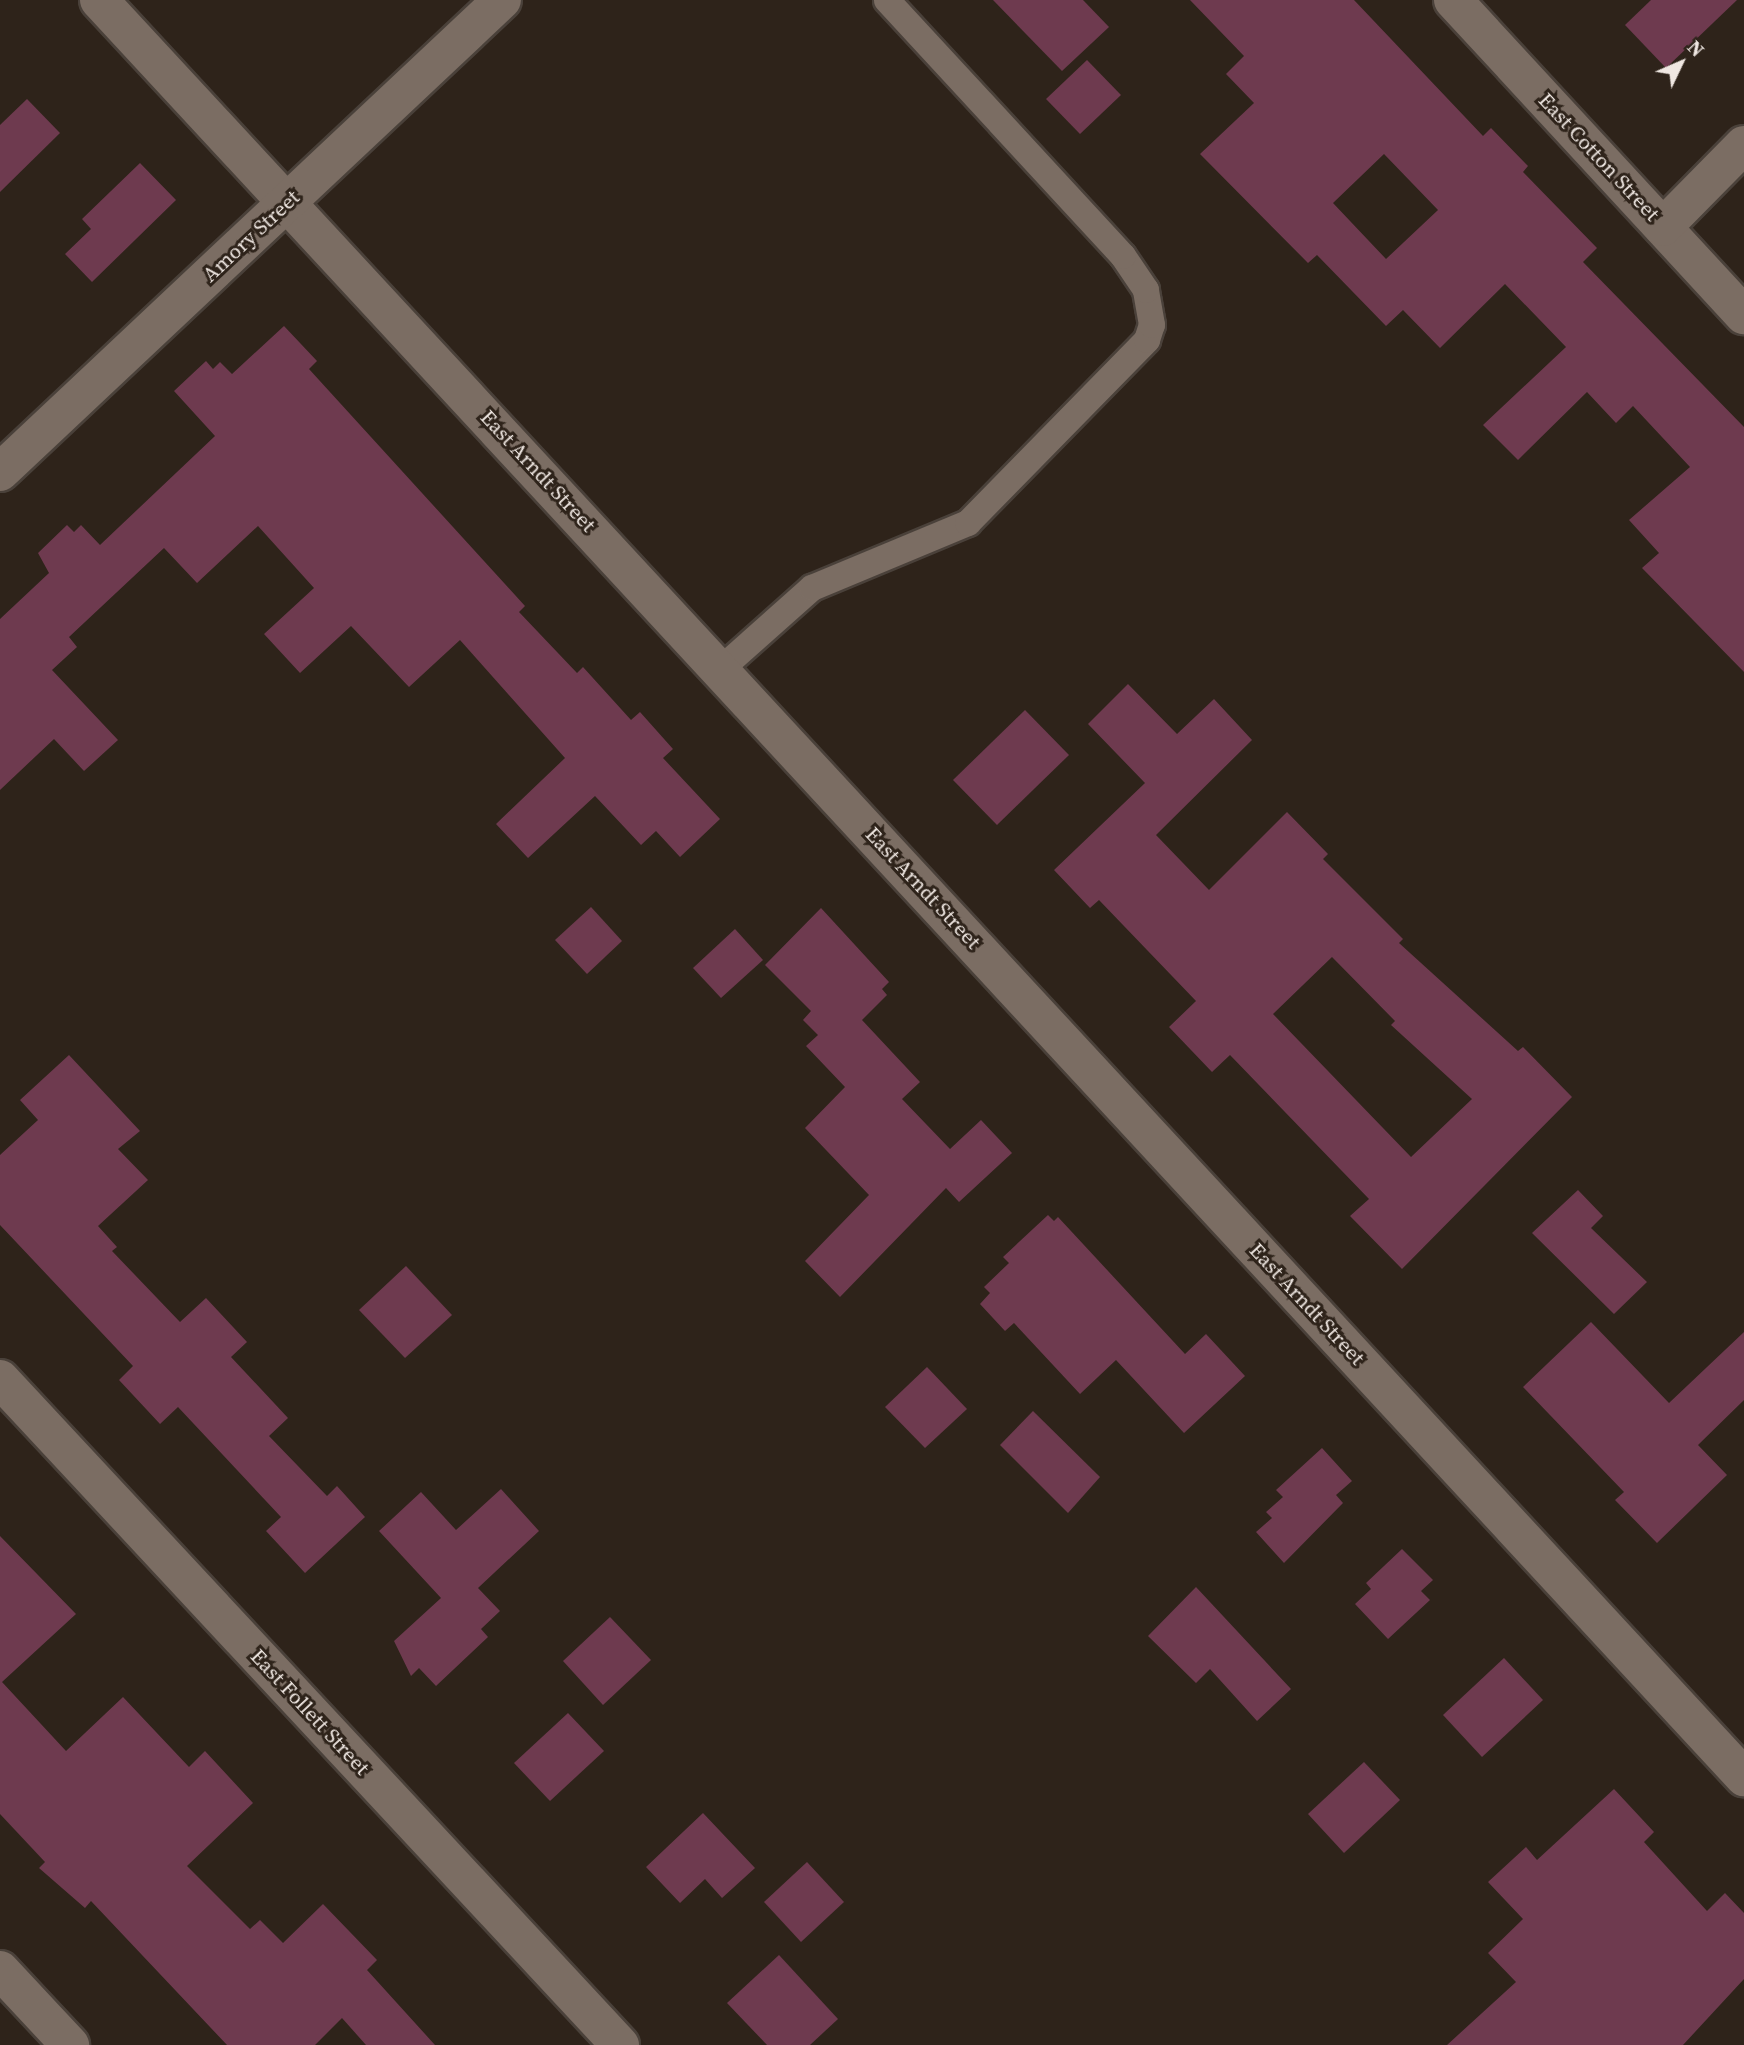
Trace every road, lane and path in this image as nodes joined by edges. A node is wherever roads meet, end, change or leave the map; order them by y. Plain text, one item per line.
1 (99, 0) edge
2 (502, 0) edge
3 (887, 0) edge
4 (1453, 0) edge
5 (1744, 145) edge
6 (289, 200) junction
7 (1663, 227) junction
8 (1744, 315) edge
9 (0, 471) edge
10 (722, 669) junction
11 (0, 1379) edge
12 (1744, 1777) edge
13 (0, 1970) edge
14 (70, 2045) edge
15 (620, 2045) edge

1 - 6 street, East Arndt Street
2 - 6 street, Amory Street
3 - 10 lane
4 - 7 street, East Cotton Street
5 - 7 street
6 - 9 street, Amory Street
6 - 10 street, East Arndt Street
7 - 8 street, East Cotton Street
10 - 12 street, East Arndt Street
11 - 15 street, East Follett Street
13 - 14 street

